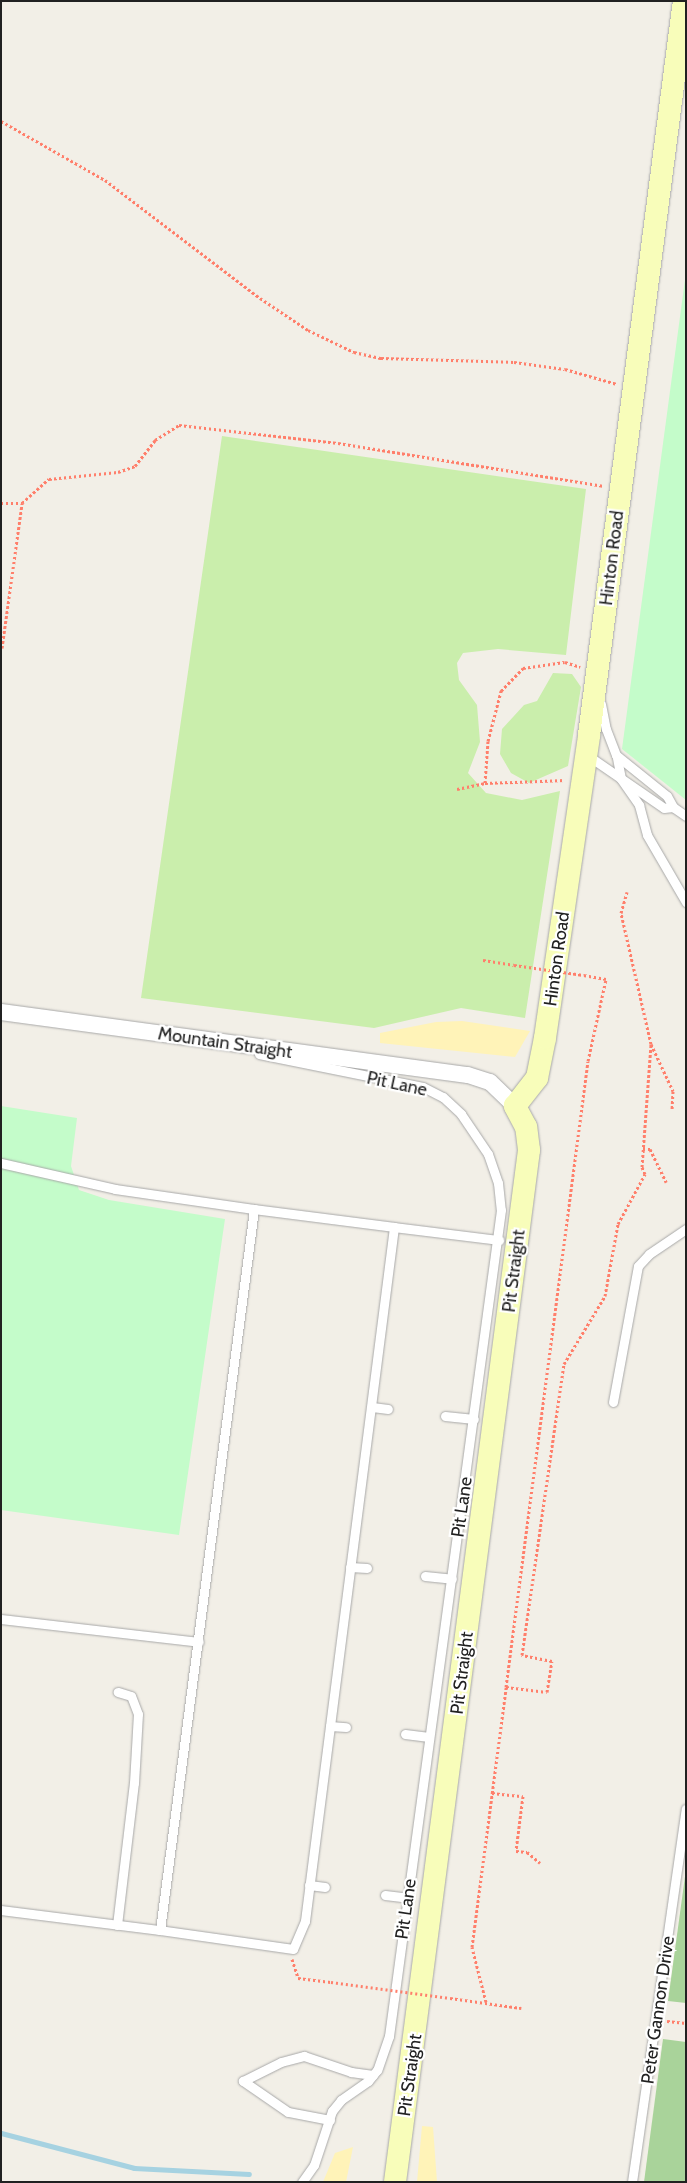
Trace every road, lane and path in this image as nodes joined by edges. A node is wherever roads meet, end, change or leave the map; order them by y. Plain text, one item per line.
1 (684, 1) edge
2 (1, 121) edge
3 (634, 388) junction
4 (621, 490) junction
5 (22, 503) junction
6 (1, 504) edge
7 (2, 648) edge
8 (598, 672) junction
9 (586, 755) junction
10 (618, 758) junction
11 (583, 778) junction
12 (621, 779) junction
13 (485, 783) junction
14 (457, 788) dead end
15 (673, 807) junction
16 (686, 816) edge
17 (627, 892) dead end
18 (686, 902) edge
19 (483, 960) dead end
20 (1, 1012) edge
21 (173, 1036) junction
22 (650, 1044) junction
23 (515, 1106) junction
24 (672, 1109) dead end
25 (643, 1149) junction
26 (1, 1163) edge
27 (666, 1182) dead end
28 (254, 1209) junction
29 (394, 1227) junction
30 (686, 1229) edge
31 (499, 1240) junction
32 (613, 1402) dead end
33 (372, 1407) junction
34 (388, 1409) dead end
35 (445, 1416) dead end
36 (474, 1420) junction
37 (350, 1567) junction
38 (367, 1568) dead end
39 (425, 1576) dead end
40 (452, 1579) junction
41 (1, 1619) edge
42 (199, 1642) junction
43 (506, 1687) junction
44 (118, 1692) dead end
45 (330, 1726) junction
46 (346, 1727) dead end
47 (405, 1734) dead end
48 (429, 1737) junction
49 (492, 1793) junction
50 (686, 1809) edge
51 (540, 1863) dead end
52 (309, 1885) junction
53 (325, 1887) dead end
54 (385, 1895) dead end
55 (408, 1898) junction
56 (1, 1910) edge
57 (116, 1925) junction
58 (160, 1930) junction
59 (293, 1949) junction
60 (486, 2002) junction
61 (521, 2008) dead end
62 (657, 2019) junction
63 (686, 2023) edge
64 (373, 2075) junction
65 (330, 2120) junction
66 (302, 2182) edge
67 (396, 2182) edge
68 (632, 2182) edge

1 - 3 street, Hinton Road
2 - 3 path
3 - 4 street, Hinton Road
4 - 5 path
4 - 8 street, Hinton Road
5 - 6 path
5 - 7 path
8 - 9 street, Hinton Road
8 - 10 lane
8 - 13 path
9 - 11 street, Hinton Road
9 - 12 lane
10 - 12 lane
10 - 15 lane
11 - 13 path
11 - 23 street, Hinton Road
12 - 15 lane
12 - 18 lane
13 - 14 path
15 - 16 lane
17 - 22 path
19 - 43 path, bridge
20 - 21 street, Mountain Straight
21 - 23 street, Mountain Straight
21 - 31 lane, Pit Lane
22 - 24 path
22 - 25 path
23 - 67 street, Pit Straight
25 - 27 path
25 - 43 path
26 - 28 lane
28 - 29 lane
28 - 42 lane
29 - 31 lane
29 - 33 lane
30 - 32 lane
31 - 36 lane, Pit Lane
33 - 34 lane
33 - 37 lane
35 - 36 lane
36 - 40 lane, Pit Lane
37 - 38 lane
37 - 45 lane
39 - 40 lane
40 - 48 lane, Pit Lane
41 - 42 lane
42 - 58 lane
43 - 49 path
44 - 57 lane
45 - 46 lane
45 - 52 lane
47 - 48 lane
48 - 55 lane, Pit Lane
49 - 51 path
49 - 60 path
50 - 62 lane, Peter Gannon Drive
52 - 53 lane
52 - 59 lane
54 - 55 lane
55 - 64 lane, Pit Lane
56 - 57 lane
57 - 58 lane
58 - 59 lane
59 - 60 path, bridge
60 - 61 path
62 - 63 path
62 - 68 lane, Peter Gannon Drive
64 - 65 lane
64 - 65 lane
65 - 66 lane

